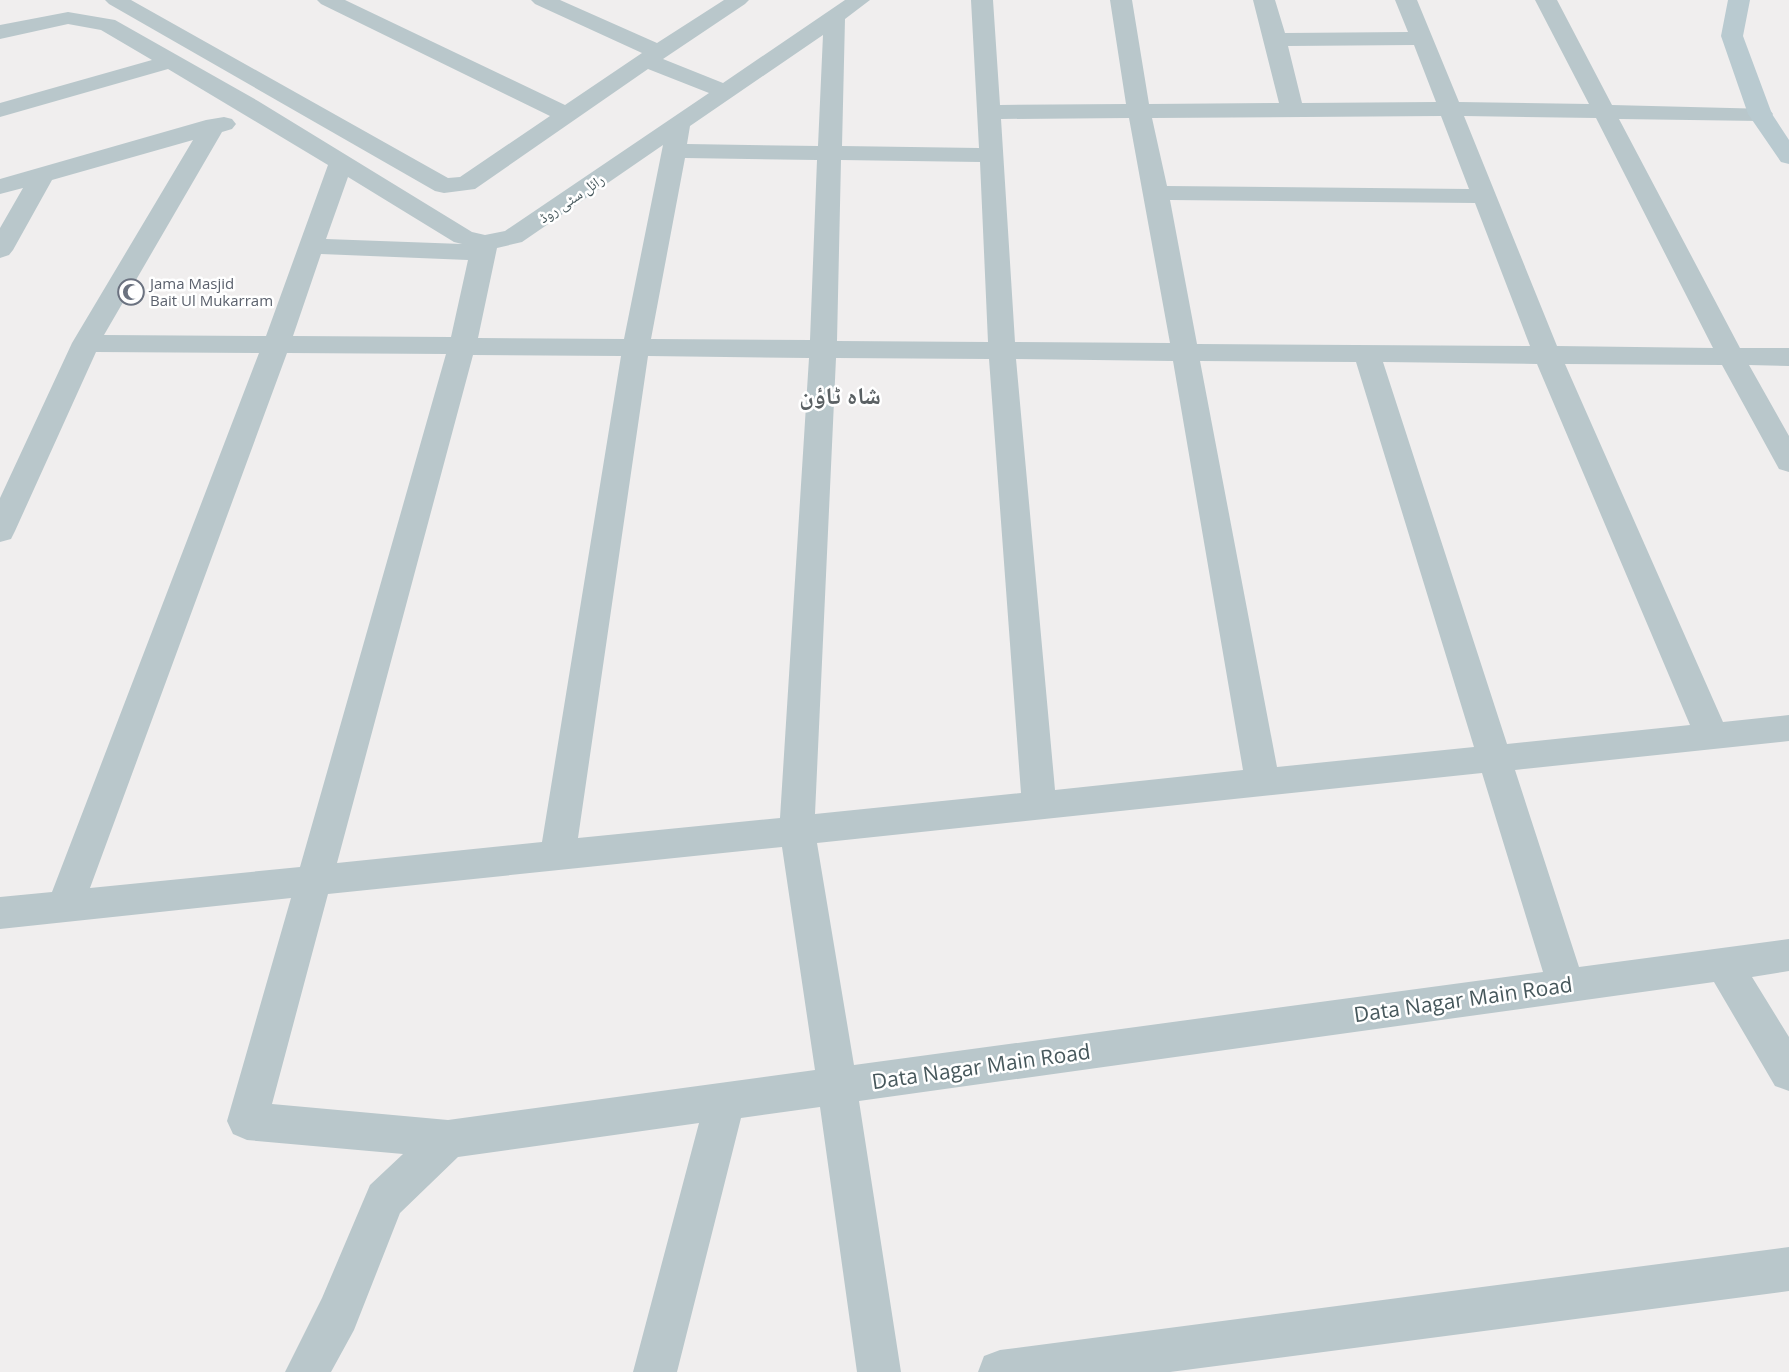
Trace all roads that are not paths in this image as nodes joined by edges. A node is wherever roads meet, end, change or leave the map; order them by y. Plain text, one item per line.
1 (116, 0) edge
2 (328, 0) edge
3 (542, 0) edge
4 (859, 0) edge
5 (982, 0) edge
6 (1121, 0) edge
7 (1264, 0) edge
8 (1407, 0) edge
9 (1546, 0) edge
10 (1738, 0) edge
11 (730, 2) edge
12 (834, 19) junction
13 (0, 32) edge
14 (1422, 38) junction
15 (1276, 40) junction
16 (652, 56) junction
17 (171, 61) junction
18 (727, 92) junction
19 (1450, 109) junction
20 (0, 110) edge
21 (1292, 111) junction
22 (991, 112) junction
23 (1139, 112) junction
24 (1604, 112) junction
25 (566, 114) junction
26 (1761, 114) junction
27 (267, 118) junction
28 (214, 125) junction
29 (679, 125) junction
30 (674, 151) junction
31 (829, 153) junction
32 (990, 155) junction
33 (1789, 157) edge
34 (341, 163) junction
35 (43, 174) junction
36 (0, 187) edge
37 (1156, 193) junction
38 (1484, 196) junction
39 (311, 246) junction
40 (484, 248) junction
41 (0, 250) edge
42 (86, 343) junction
43 (276, 345) junction
44 (462, 347) junction
45 (636, 348) junction
46 (823, 350) junction
47 (1002, 352) junction
48 (1185, 353) junction
49 (1367, 355) junction
50 (1547, 356) junction
51 (1731, 357) junction
52 (1789, 357) edge
53 (1789, 462) edge
54 (2, 522) edge
55 (1789, 728) edge
56 (1712, 736) junction
57 (1495, 759) junction
58 (1263, 783) junction
59 (1039, 805) junction
60 (796, 830) junction
61 (558, 855) junction
62 (315, 879) junction
63 (65, 905) junction
64 (0, 913) edge
65 (1789, 955) edge
66 (1724, 963) junction
67 (1566, 985) junction
68 (1789, 1073) edge
69 (837, 1085) junction
70 (725, 1101) junction
71 (448, 1139) junction
72 (1789, 1269) edge
73 (307, 1372) edge
74 (655, 1372) edge
75 (879, 1372) edge
76 (1000, 1372) edge

1 - 25 street
2 - 25 street
3 - 16 street
4 - 12 street, رائل سٹی روڈ
5 - 22 street
6 - 23 street
7 - 15 street
8 - 14 street
9 - 24 street
10 - 26 street
11 - 16 street
12 - 18 street, رائل سٹی روڈ
12 - 31 street
13 - 17 street
14 - 15 street
14 - 19 street
15 - 21 street
16 - 18 street
16 - 25 street
17 - 20 street
17 - 27 street
18 - 29 street, رائل سٹی روڈ
19 - 21 street
19 - 24 street
19 - 38 street
21 - 23 street
22 - 23 street
22 - 32 street
23 - 37 street
24 - 26 street
24 - 51 street
26 - 33 street
27 - 28 street
27 - 34 street
28 - 35 street
28 - 42 street
29 - 30 street
29 - 40 street, رائل سٹی روڈ
30 - 31 street
30 - 45 street
31 - 32 street
31 - 46 street
32 - 47 street
34 - 39 street
34 - 40 street
35 - 36 street
35 - 41 street
37 - 38 street
37 - 48 street
38 - 50 street
39 - 40 street, رائل سٹی روڈ
39 - 43 street
40 - 44 street
42 - 43 street
42 - 54 street
43 - 44 street
43 - 63 street
44 - 45 street
44 - 62 street
45 - 46 street
45 - 61 street
46 - 47 street
46 - 60 street
47 - 48 street
47 - 59 street
48 - 49 street
48 - 58 street
49 - 50 street
49 - 57 street
50 - 51 street
50 - 56 street
51 - 52 street
51 - 53 street
55 - 56 street
56 - 57 street
57 - 58 street
57 - 67 street
58 - 59 street
59 - 60 street
60 - 61 street
60 - 69 street
61 - 62 street
62 - 63 street
62 - 71 street, Data Nagar Main Road
63 - 64 street
65 - 66 street, Data Nagar Main Road
66 - 67 street, Data Nagar Main Road
66 - 68 street
67 - 69 street, Data Nagar Main Road
69 - 70 street, Data Nagar Main Road
69 - 75 street
70 - 71 street, Data Nagar Main Road
70 - 74 street
71 - 73 street
72 - 76 street

